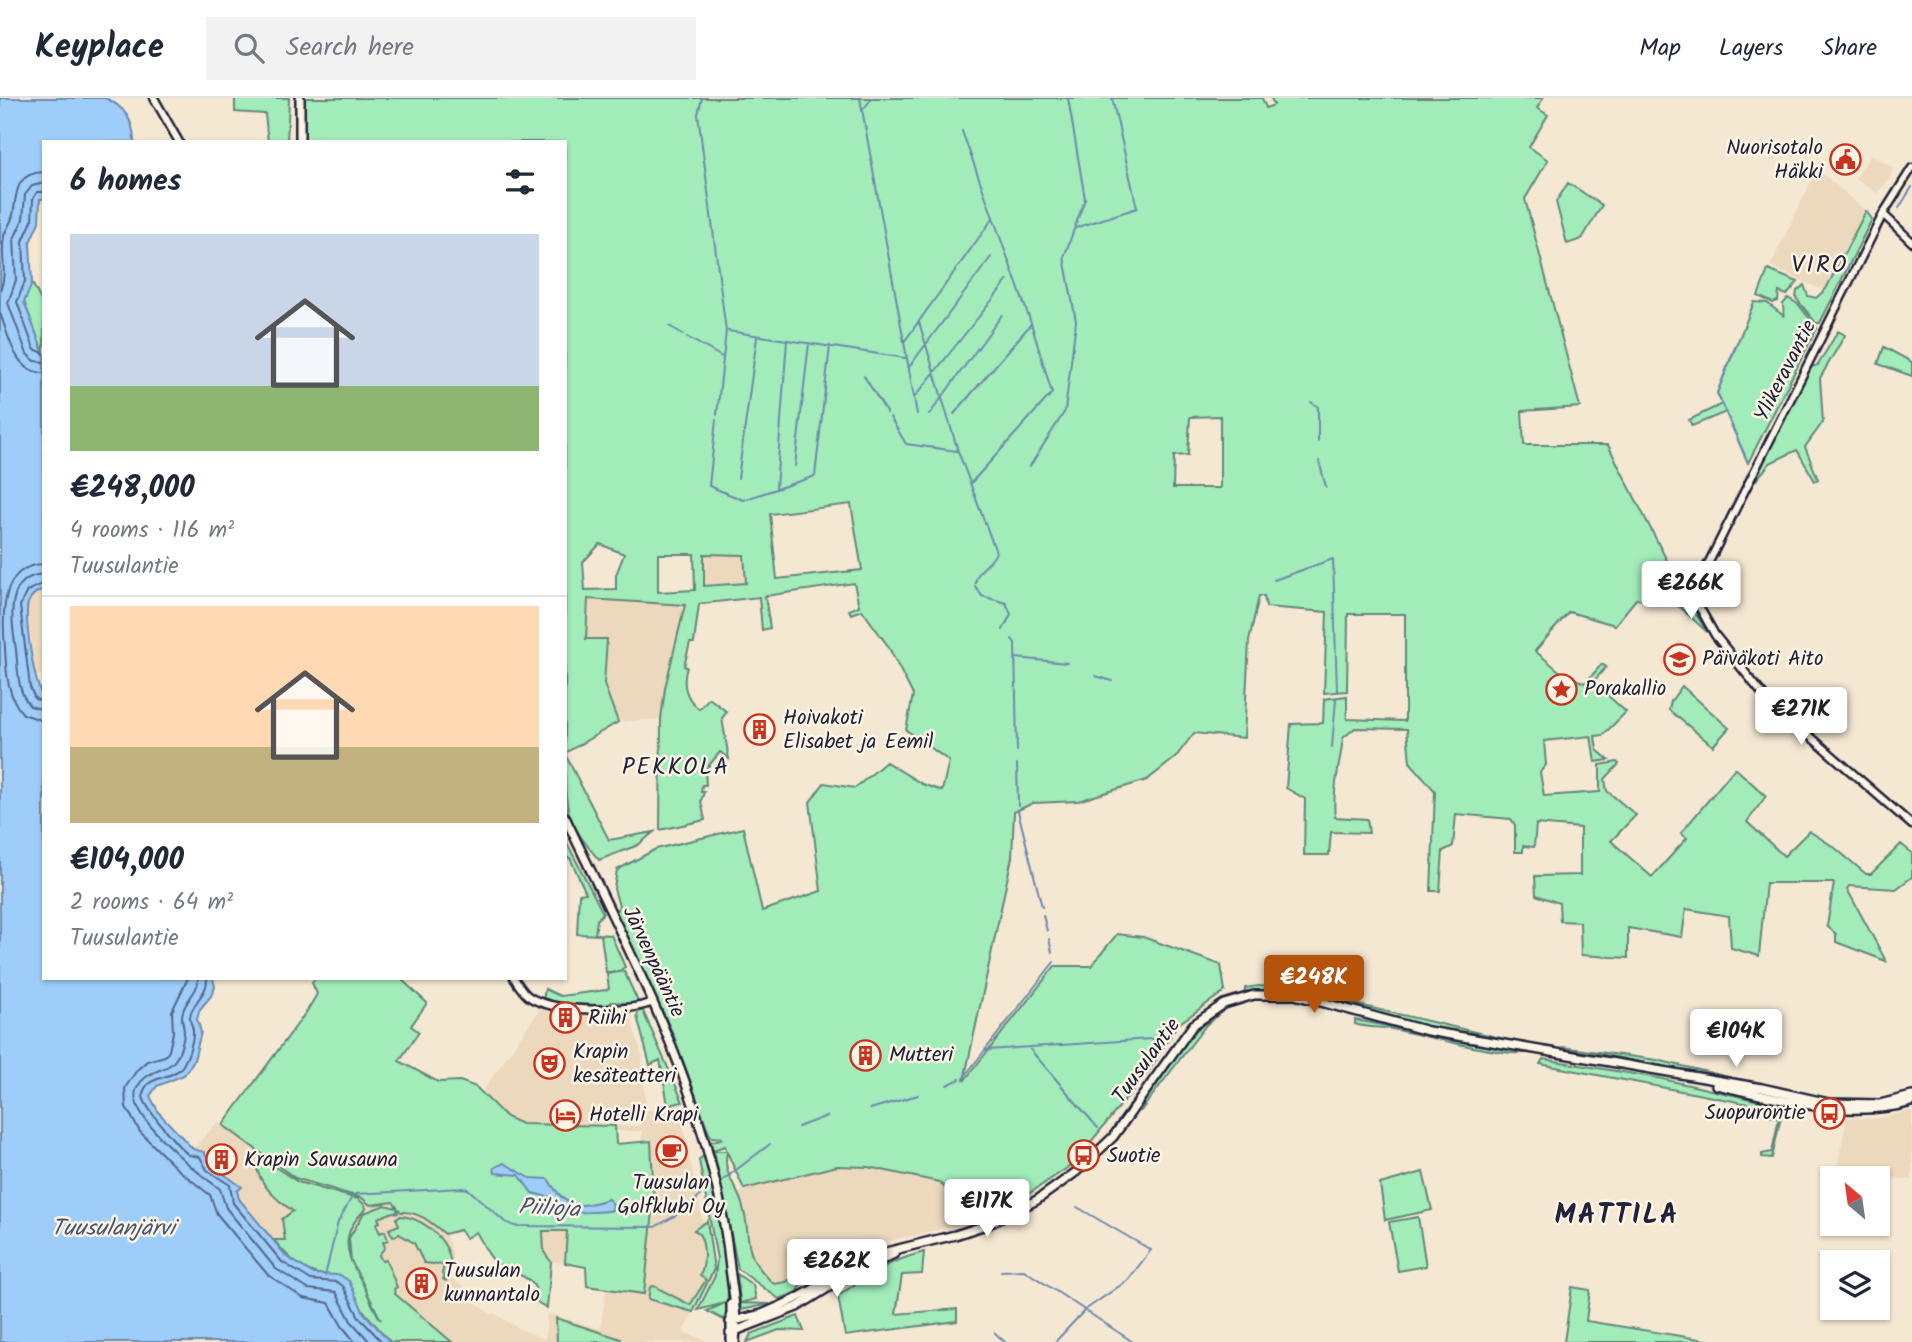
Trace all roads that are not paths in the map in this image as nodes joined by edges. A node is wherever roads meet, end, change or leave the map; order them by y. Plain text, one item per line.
1 (154, 98) edge
2 (300, 98) edge
3 (178, 140) edge
4 (300, 140) edge
5 (1912, 168) edge
6 (1883, 214) junction
7 (1912, 242) edge
8 (567, 821) edge
9 (1912, 825) edge
10 (516, 980) edge
11 (653, 1002) junction
12 (1672, 1073) junction
13 (1912, 1097) edge
14 (1912, 1102) edge
15 (927, 1242) junction
16 (733, 1321) junction
17 (733, 1332) junction
18 (733, 1342) edge

1 - 3 street
2 - 4 main road
5 - 6 street, Ylikeravantie
6 - 7 street
6 - 9 street, Ylikeravantie
8 - 11 main road, Järvenpääntie
10 - 11 street
11 - 16 main road, Järvenpääntie
12 - 13 main road, Tuusulantie
12 - 14 main road, Tuusulantie
12 - 15 main road, Tuusulantie
15 - 16 main road, Tuusulantie
15 - 17 main road, Tuusulantie
16 - 17 main road, Järvenpääntie
17 - 18 main road, Järvenpääntie

